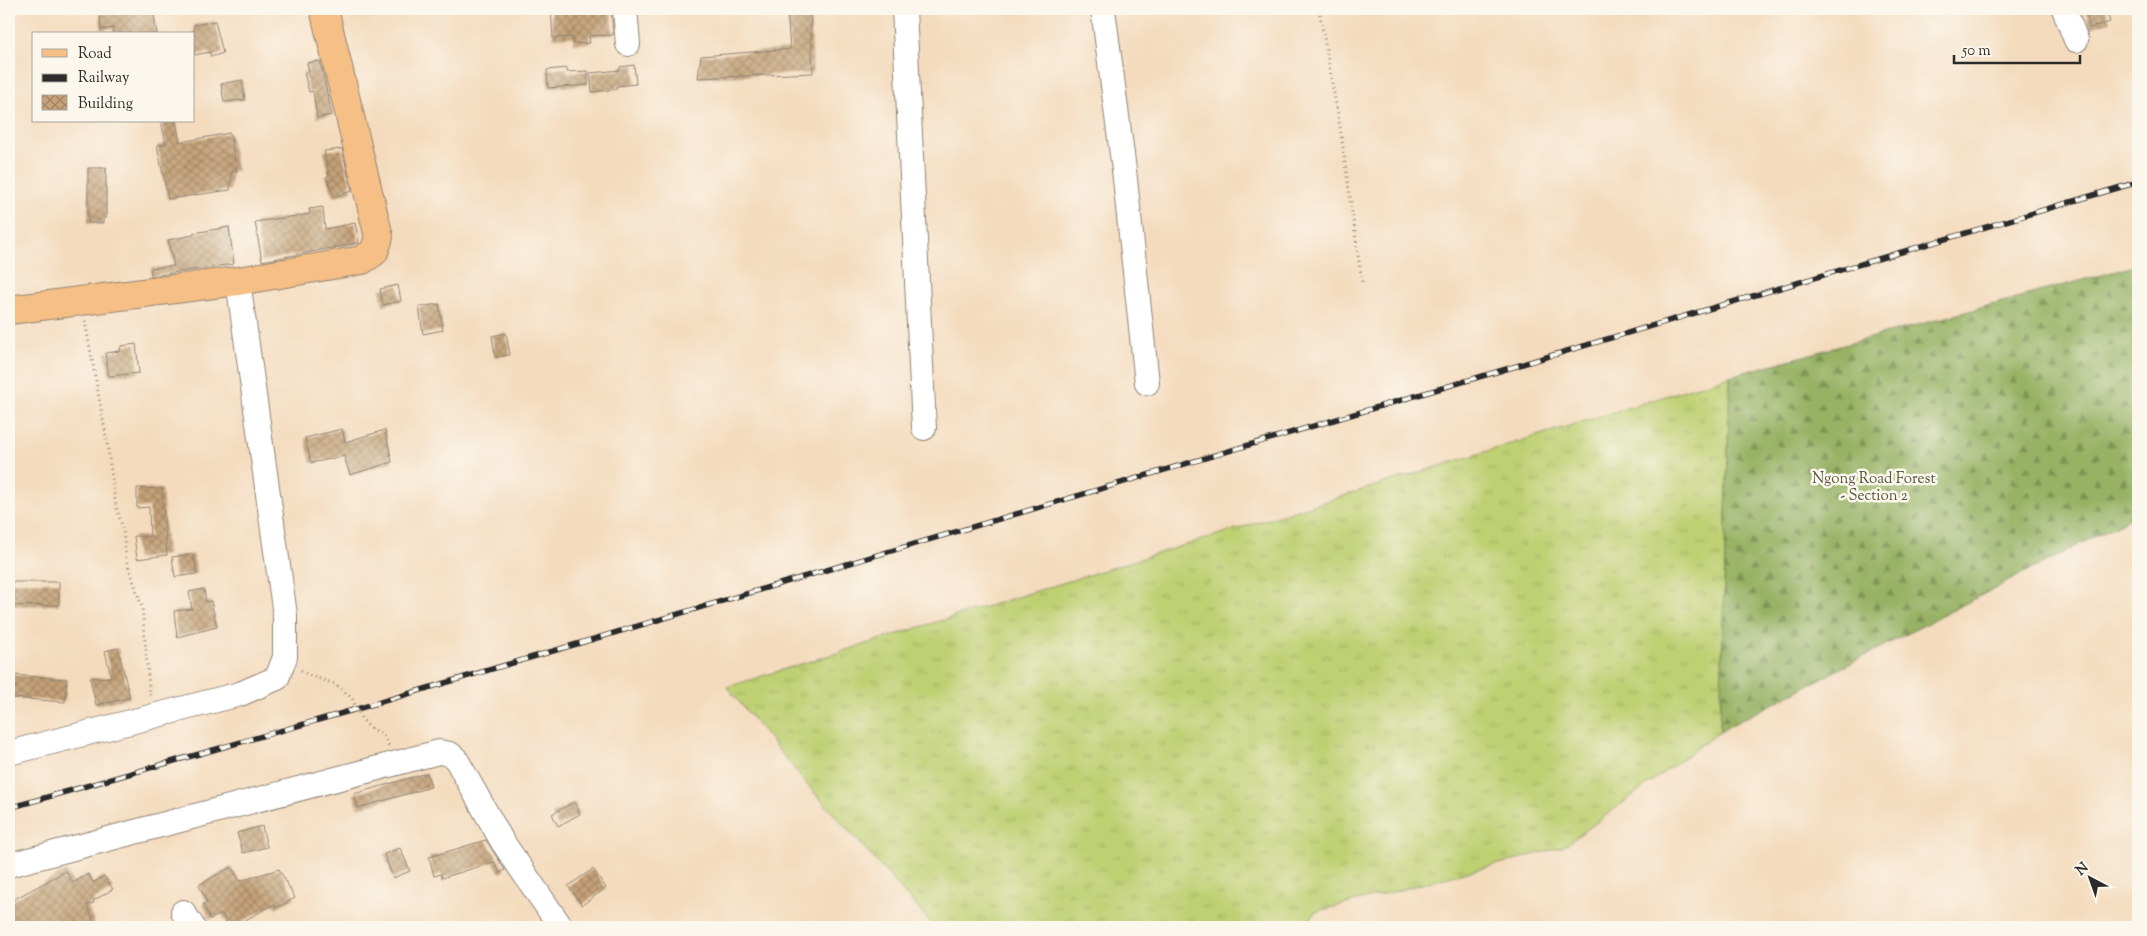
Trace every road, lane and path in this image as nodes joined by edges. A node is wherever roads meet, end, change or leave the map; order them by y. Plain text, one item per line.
1 (324, 9) edge
2 (626, 9) edge
3 (904, 9) edge
4 (1103, 9) edge
5 (1319, 9) edge
6 (2064, 9) edge
7 (2076, 40) dead end
8 (628, 44) dead end
9 (238, 281) junction
10 (1362, 282) dead end
11 (81, 301) junction
12 (9, 310) edge
13 (1147, 383) dead end
14 (924, 428) dead end
15 (285, 657) junction
16 (148, 718) junction
17 (9, 753) edge
18 (399, 762) junction
19 (9, 865) edge
20 (561, 927) edge

1 - 9 main road
2 - 8 street
3 - 14 street
4 - 13 street
5 - 10 path
6 - 7 street
9 - 11 main road
9 - 15 street
11 - 12 main road
11 - 16 path
15 - 16 street
15 - 18 path
16 - 17 street
18 - 19 street
18 - 20 street

